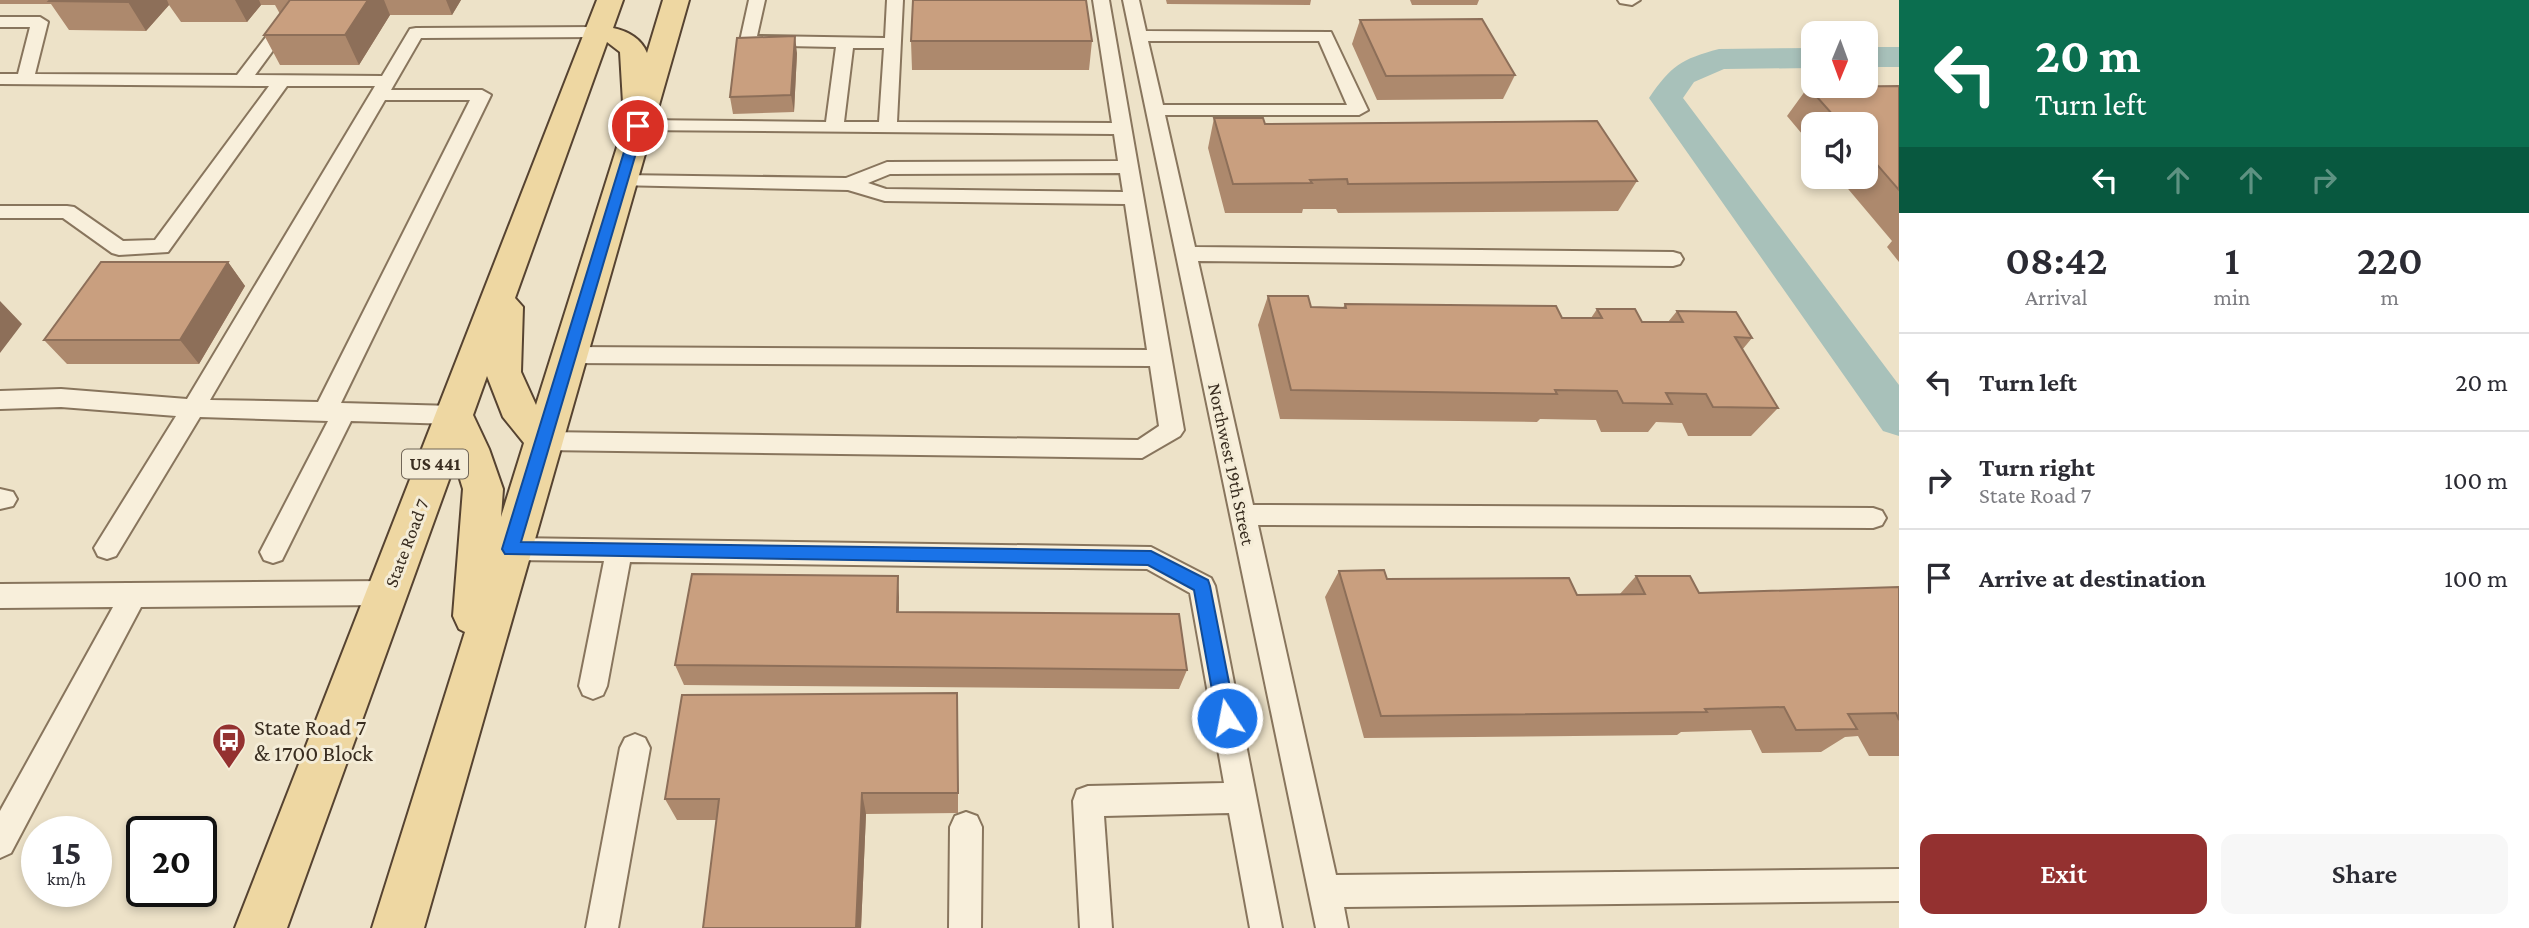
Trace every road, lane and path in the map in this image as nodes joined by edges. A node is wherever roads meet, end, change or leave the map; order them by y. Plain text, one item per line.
1 (676, 0) edge
2 (757, 0) edge
3 (895, 0) edge
4 (1101, 0) edge
5 (1131, 0) edge
6 (1626, 0) edge
7 (1632, 0) edge
8 (604, 16) edge
9 (288, 19) edge
10 (0, 22) edge
11 (1139, 36) junction
12 (845, 42) junction
13 (893, 43) junction
14 (0, 79) edge
15 (25, 79) junction
16 (242, 80) junction
17 (282, 80) junction
18 (384, 88) junction
19 (1155, 110) junction
20 (638, 126) junction
21 (834, 127) junction
22 (888, 127) junction
23 (1122, 129) junction
24 (1127, 167) junction
25 (622, 181) junction
26 (849, 184) junction
27 (1132, 198) junction
28 (2, 214) edge
29 (1186, 254) junction
30 (1673, 259) dead end
31 (508, 270) junction
32 (569, 355) junction
33 (1160, 358) junction
34 (0, 400) edge
35 (193, 408) junction
36 (335, 412) junction
37 (454, 415) junction
38 (544, 441) junction
39 (1243, 515) junction
40 (1873, 519) dead end
41 (107, 548) dead end
42 (511, 549) junction
43 (619, 551) junction
44 (273, 552) dead end
45 (387, 593) junction
46 (133, 595) junction
47 (0, 596) edge
48 (470, 684) junction
49 (593, 686) dead end
50 (635, 748) dead end
51 (1242, 798) junction
52 (966, 827) dead end
53 (0, 842) edge
54 (1899, 885) edge
55 (1324, 891) junction
56 (261, 928) edge
57 (398, 928) edge
58 (602, 928) edge
59 (965, 928) edge
60 (1096, 928) edge
61 (1266, 928) edge
62 (1332, 928) edge

1 - 20 main road
2 - 12 lane
3 - 13 lane
4 - 23 lane
5 - 11 lane, Northwest 19th Street
6 - 7 lane
8 - 18 lane
8 - 20 main road
8 - 31 main road, State Road 7 / US 441
9 - 16 lane
10 - 15 lane
11 - 19 lane, Northwest 19th Street
11 - 19 lane
12 - 13 lane
12 - 21 lane
13 - 22 lane
14 - 15 lane
15 - 16 lane
16 - 17 lane
17 - 18 lane
17 - 28 lane
18 - 35 lane
18 - 36 lane
19 - 29 lane, Northwest 19th Street
20 - 21 lane
20 - 25 main road
21 - 22 lane
22 - 23 lane
23 - 24 lane
24 - 26 lane
24 - 27 lane
25 - 26 lane
25 - 32 main road
26 - 27 lane
27 - 33 lane
29 - 30 lane
29 - 39 lane, Northwest 19th Street
31 - 37 main road, State Road 7 / US 441
31 - 38 main road
32 - 33 lane
32 - 38 main road
33 - 38 lane
34 - 35 lane
35 - 36 lane
35 - 41 lane
36 - 37 lane
36 - 44 lane
37 - 45 main road, State Road 7 / US 441
37 - 48 main road
38 - 42 main road
39 - 40 lane
39 - 55 lane, Northwest 19th Street
42 - 43 lane
42 - 48 main road
43 - 49 lane
43 - 51 lane
45 - 46 lane
45 - 56 main road, State Road 7 / US 441
46 - 47 lane
46 - 53 lane
48 - 57 main road
50 - 58 lane
51 - 60 lane
51 - 61 lane
52 - 59 lane
54 - 55 lane
55 - 62 lane, Northwest 19th Street

